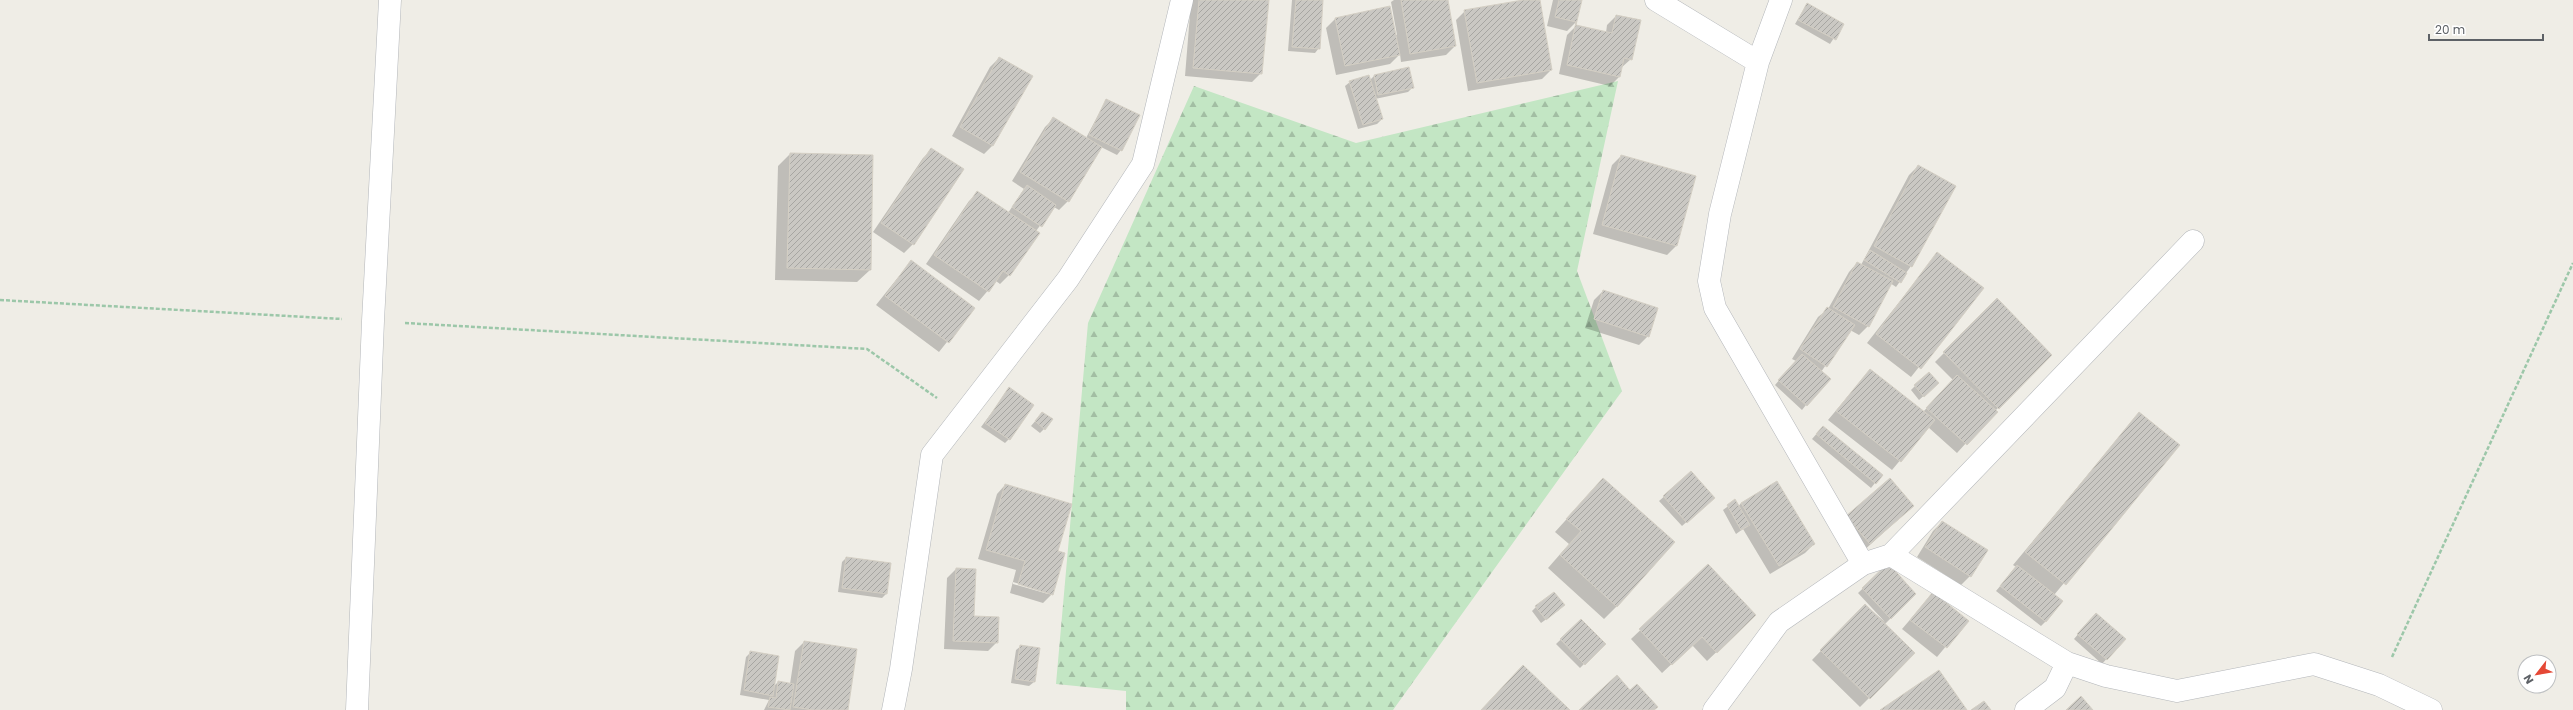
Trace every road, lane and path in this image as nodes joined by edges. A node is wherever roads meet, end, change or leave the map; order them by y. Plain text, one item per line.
1 (390, 0) edge
2 (1182, 0) edge
3 (1656, 0) edge
4 (1781, 0) edge
5 (1758, 62) junction
6 (2193, 241) dead end
7 (2573, 263) edge
8 (0, 300) edge
9 (373, 321) junction
10 (962, 415) junction
11 (1891, 555) junction
12 (1863, 564) junction
13 (2067, 663) junction
14 (2379, 685) junction
15 (357, 710) edge
16 (893, 710) edge
17 (1714, 710) edge
18 (2026, 710) edge
19 (2431, 710) edge

1 - 9 street
2 - 10 street
3 - 5 street
4 - 5 street
5 - 12 street
6 - 11 street
7 - 14 path
8 - 9 path
9 - 10 path
9 - 15 street
10 - 16 street
11 - 12 street
11 - 13 street
12 - 17 street
13 - 14 street
13 - 18 street
14 - 19 street

